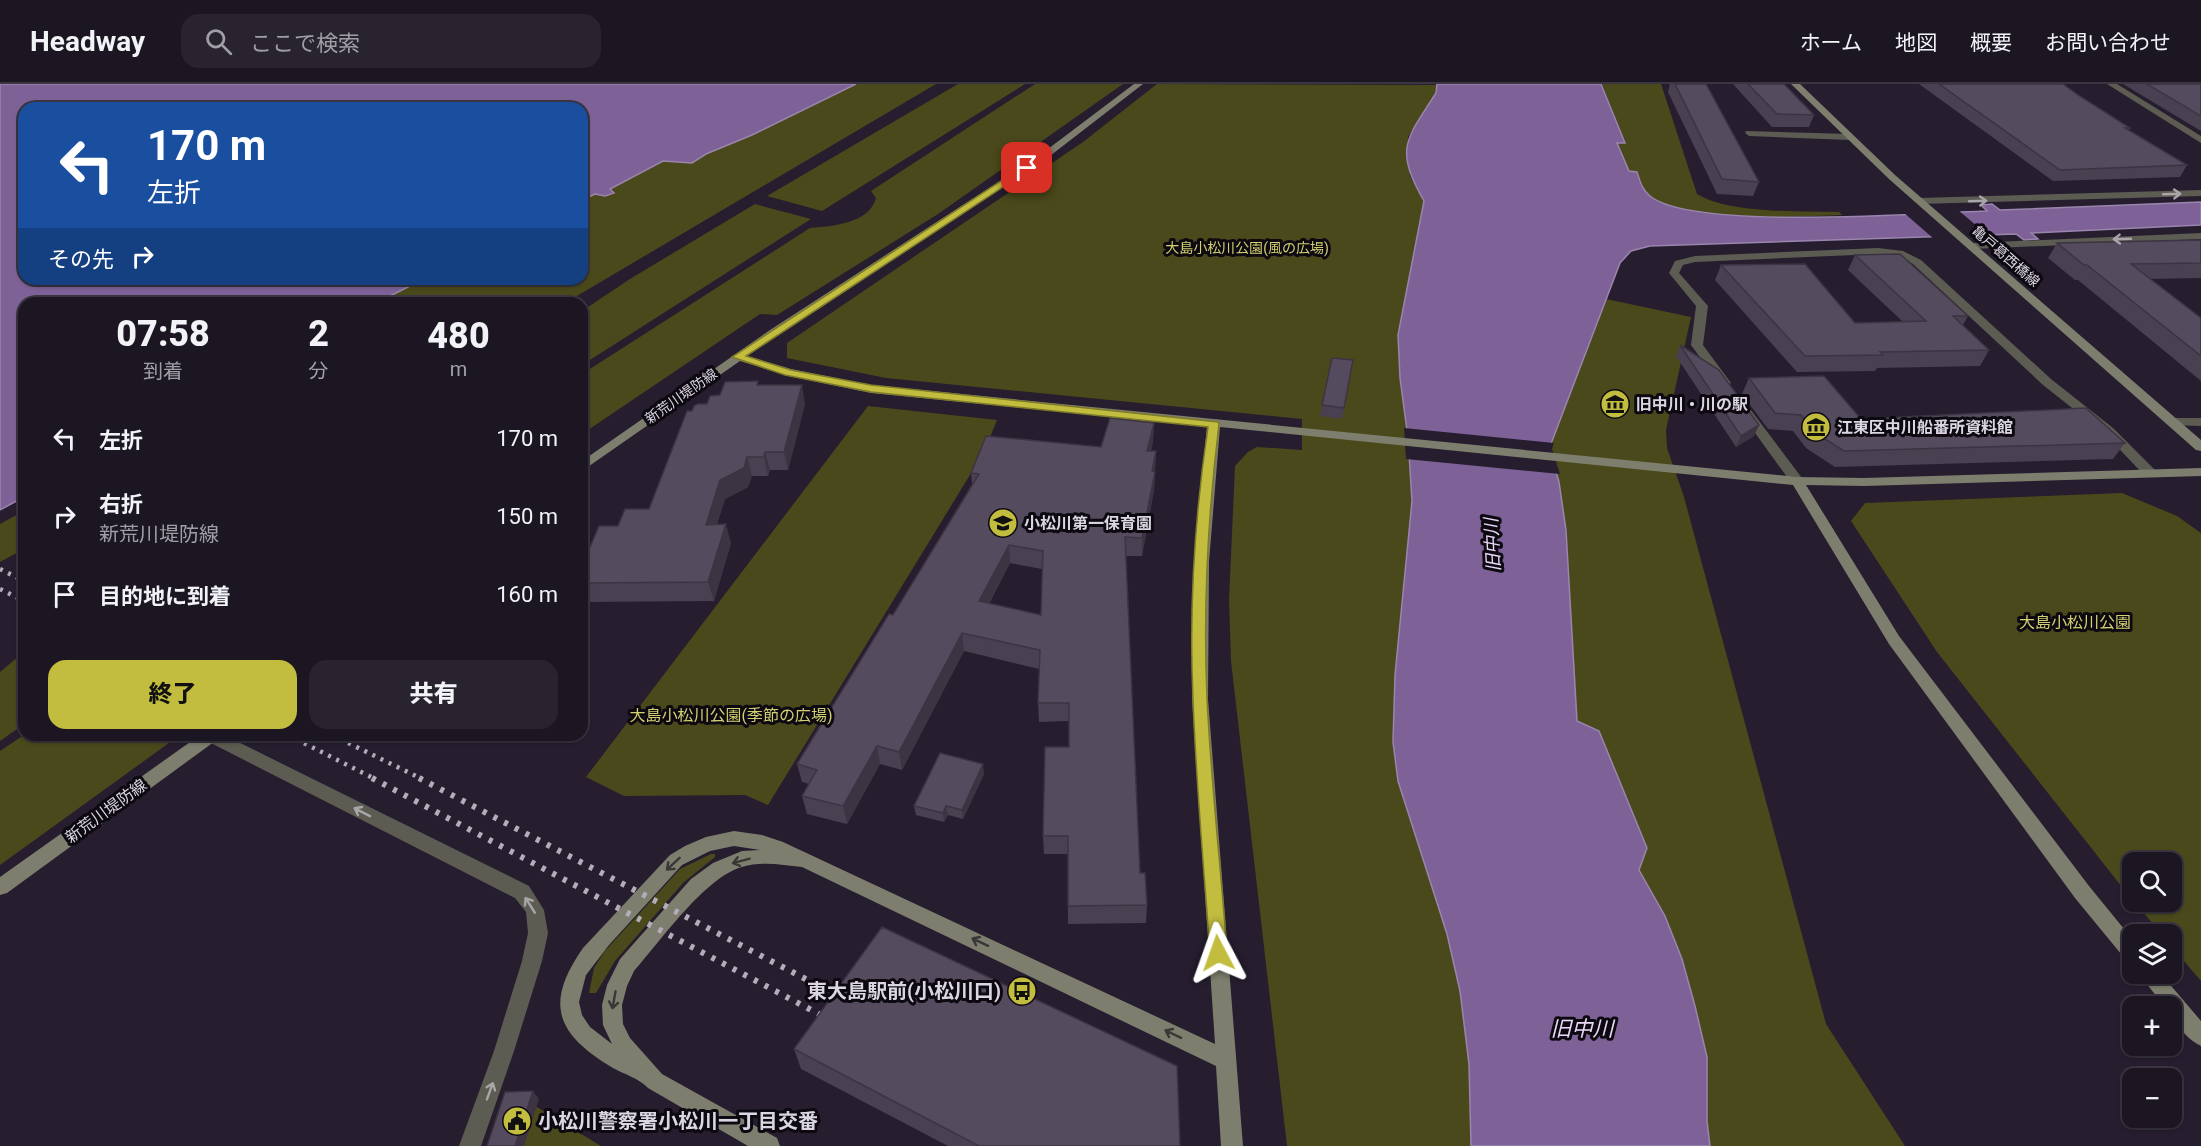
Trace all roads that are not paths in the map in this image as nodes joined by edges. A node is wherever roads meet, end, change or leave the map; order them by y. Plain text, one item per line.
1 (1139, 84) edge
2 (1795, 84) edge
3 (2111, 84) edge
4 (1749, 133) dead end
5 (1850, 137) junction
6 (2201, 140) edge
7 (2201, 193) edge
8 (1921, 203) junction
9 (2201, 236) edge
10 (1970, 244) junction
11 (737, 357) junction
12 (2173, 422) junction
13 (2201, 422) edge
14 (1214, 424) junction
15 (2201, 447) edge
16 (588, 463) edge
17 (2201, 472) edge
18 (2150, 473) junction
19 (1797, 481) junction
20 (203, 741) edge
21 (223, 741) edge
22 (804, 860) junction
23 (0, 887) edge
24 (2122, 941) edge
25 (2157, 984) edge
26 (2201, 1036) edge
27 (1226, 1060) junction
28 (655, 1081) junction
29 (470, 1146) edge
30 (769, 1146) edge
31 (1232, 1146) edge

1 - 11 street, 新荒川堤防線
2 - 5 street, 亀戸葛西橋線
3 - 6 street
4 - 5 street
5 - 8 street, 亀戸葛西橋線
8 -> 7 street
8 - 10 street, 亀戸葛西橋線
9 -> 10 street
10 - 12 street, 亀戸葛西橋線
11 - 14 street
11 - 16 street, 新荒川堤防線
12 - 13 street
12 - 15 street, 亀戸葛西橋線
14 - 19 street
14 - 27 street
17 - 18 street
18 - 19 street
18 - 19 street
19 - 24 street
20 - 23 street, 新荒川堤防線
29 -> 21 street
27 -> 22 street
22 -> 28 street
22 -> 28 street
25 - 26 street
27 - 31 street
28 - 30 street

